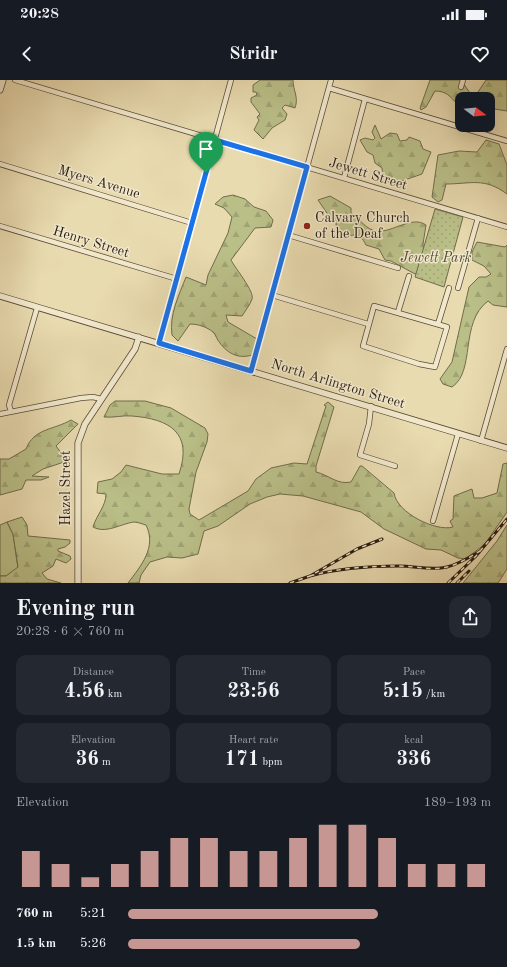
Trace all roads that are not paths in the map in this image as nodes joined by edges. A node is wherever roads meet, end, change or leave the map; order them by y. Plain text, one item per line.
1 (3, 80) edge
2 (15, 80) edge
3 (231, 80) edge
4 (331, 80) edge
5 (463, 80) edge
6 (461, 87) dead end
7 (329, 88) junction
8 (0, 90) edge
9 (366, 99) junction
10 (215, 140) junction
11 (507, 142) edge
12 (0, 164) edge
13 (307, 167) junction
14 (344, 178) junction
15 (478, 218) junction
16 (192, 223) junction
17 (0, 226) edge
18 (507, 227) edge
19 (288, 235) junction
20 (398, 268) dead end
21 (409, 276) dead end
22 (177, 279) junction
23 (449, 288) dead end
24 (458, 288) dead end
25 (272, 295) junction
26 (0, 296) edge
27 (37, 308) junction
28 (398, 312) junction
29 (368, 324) junction
30 (438, 324) junction
31 (139, 337) junction
32 (159, 343) junction
33 (507, 349) edge
34 (251, 371) junction
35 (101, 399) junction
36 (371, 406) junction
37 (11, 412) junction
38 (0, 414) edge
39 (458, 434) junction
40 (481, 441) junction
41 (507, 448) edge
42 (395, 466) dead end
43 (433, 521) dead end
44 (78, 583) edge

1 - 8 street
2 - 10 street, Jewett Street
3 - 10 street
4 - 7 street
5 - 6 street
7 - 9 street
7 - 13 street
9 - 11 street
9 - 14 street
10 - 13 street, Jewett Street
10 - 16 street
12 - 16 street, Myers Avenue
13 - 14 street, Jewett Street
13 - 19 street
14 - 15 street, Jewett Street
15 - 18 street, Jewett Street
15 - 24 street
16 - 22 street
17 - 22 street, Henry Street
19 - 20 street
19 - 25 street
21 - 28 street
22 - 32 street
23 - 30 street
25 - 29 street
25 - 34 street
26 - 27 street, North Arlington Street
27 - 31 street, North Arlington Street
27 - 37 street
28 - 29 street
28 - 30 street
29 - 30 street
31 - 32 street, North Arlington Street
31 - 35 street, Hazel Street
32 - 34 street, North Arlington Street
33 - 40 street
34 - 36 street, North Arlington Street
35 - 37 street
35 - 44 street, Hazel Street
36 - 39 street, North Arlington Street
36 - 42 street
37 - 38 street
39 - 40 street, North Arlington Street
39 - 43 street
40 - 41 street, North Arlington Street

